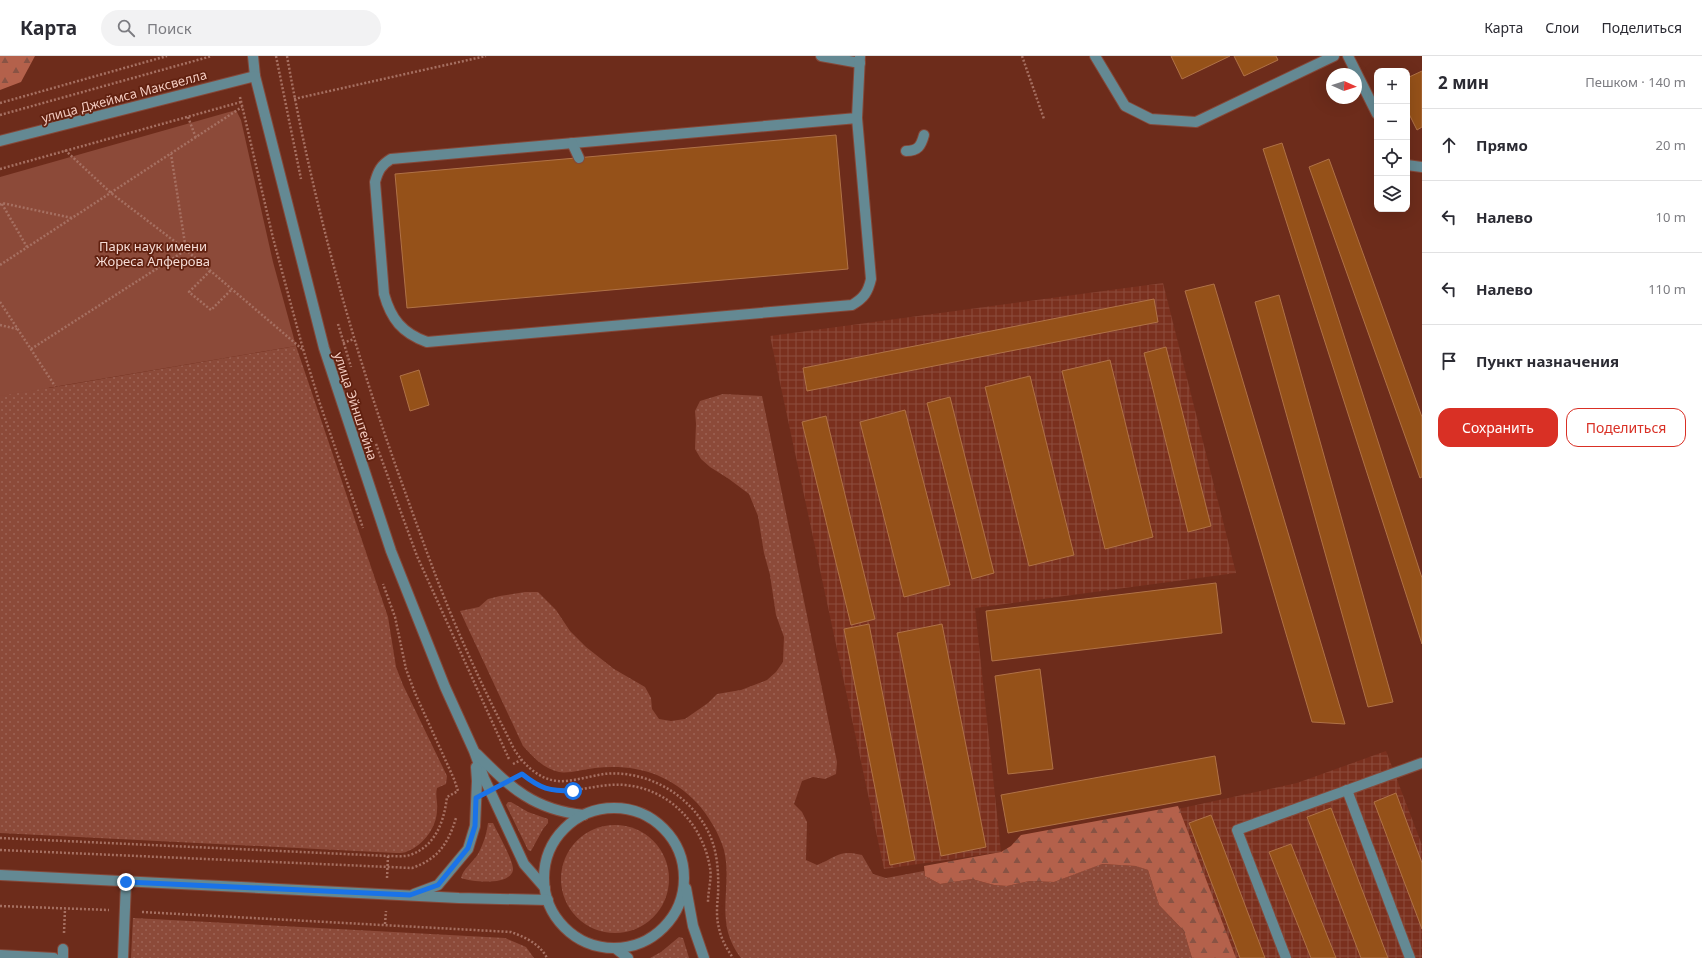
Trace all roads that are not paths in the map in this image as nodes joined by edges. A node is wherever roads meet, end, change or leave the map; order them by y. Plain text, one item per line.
1 (253, 56) edge
2 (821, 56) edge
3 (1095, 56) edge
4 (1334, 56) edge
5 (1348, 56) edge
6 (860, 59) edge
7 (255, 76) junction
8 (1374, 108) edge
9 (857, 118) junction
10 (924, 135) dead end
11 (0, 141) edge
12 (572, 143) junction
13 (906, 151) dead end
14 (578, 158) dead end
15 (1410, 165) edge
16 (1422, 167) edge
17 (474, 751) junction
18 (1422, 763) edge
19 (1347, 790) junction
20 (584, 815) junction
21 (0, 876) edge
22 (684, 877) junction
23 (126, 882) junction
24 (545, 888) junction
25 (410, 895) junction
26 (548, 900) junction
27 (615, 948) junction
28 (0, 955) edge
29 (54, 958) edge
30 (123, 958) edge
31 (628, 958) edge
32 (704, 958) edge
33 (1286, 958) edge
34 (1410, 958) edge

1 - 7 street, улица Эйнштейна
2 - 6 street
3 - 4 street
5 - 8 street
6 - 9 street
7 - 11 street, улица Джеймса Максвелла
7 - 17 street, улица Эйнштейна
9 - 12 street
9 - 12 street
10 - 13 street
12 - 14 street
15 - 16 street
17 - 20 street
17 - 24 street
17 - 25 street
18 - 19 street
19 - 33 street
19 - 34 street
20 - 22 street
20 - 24 street
21 - 23 street
22 - 27 street
22 - 32 street
23 - 25 street
23 - 30 street
24 - 26 street
25 - 26 street
26 - 27 street
27 - 31 street
28 - 29 street

